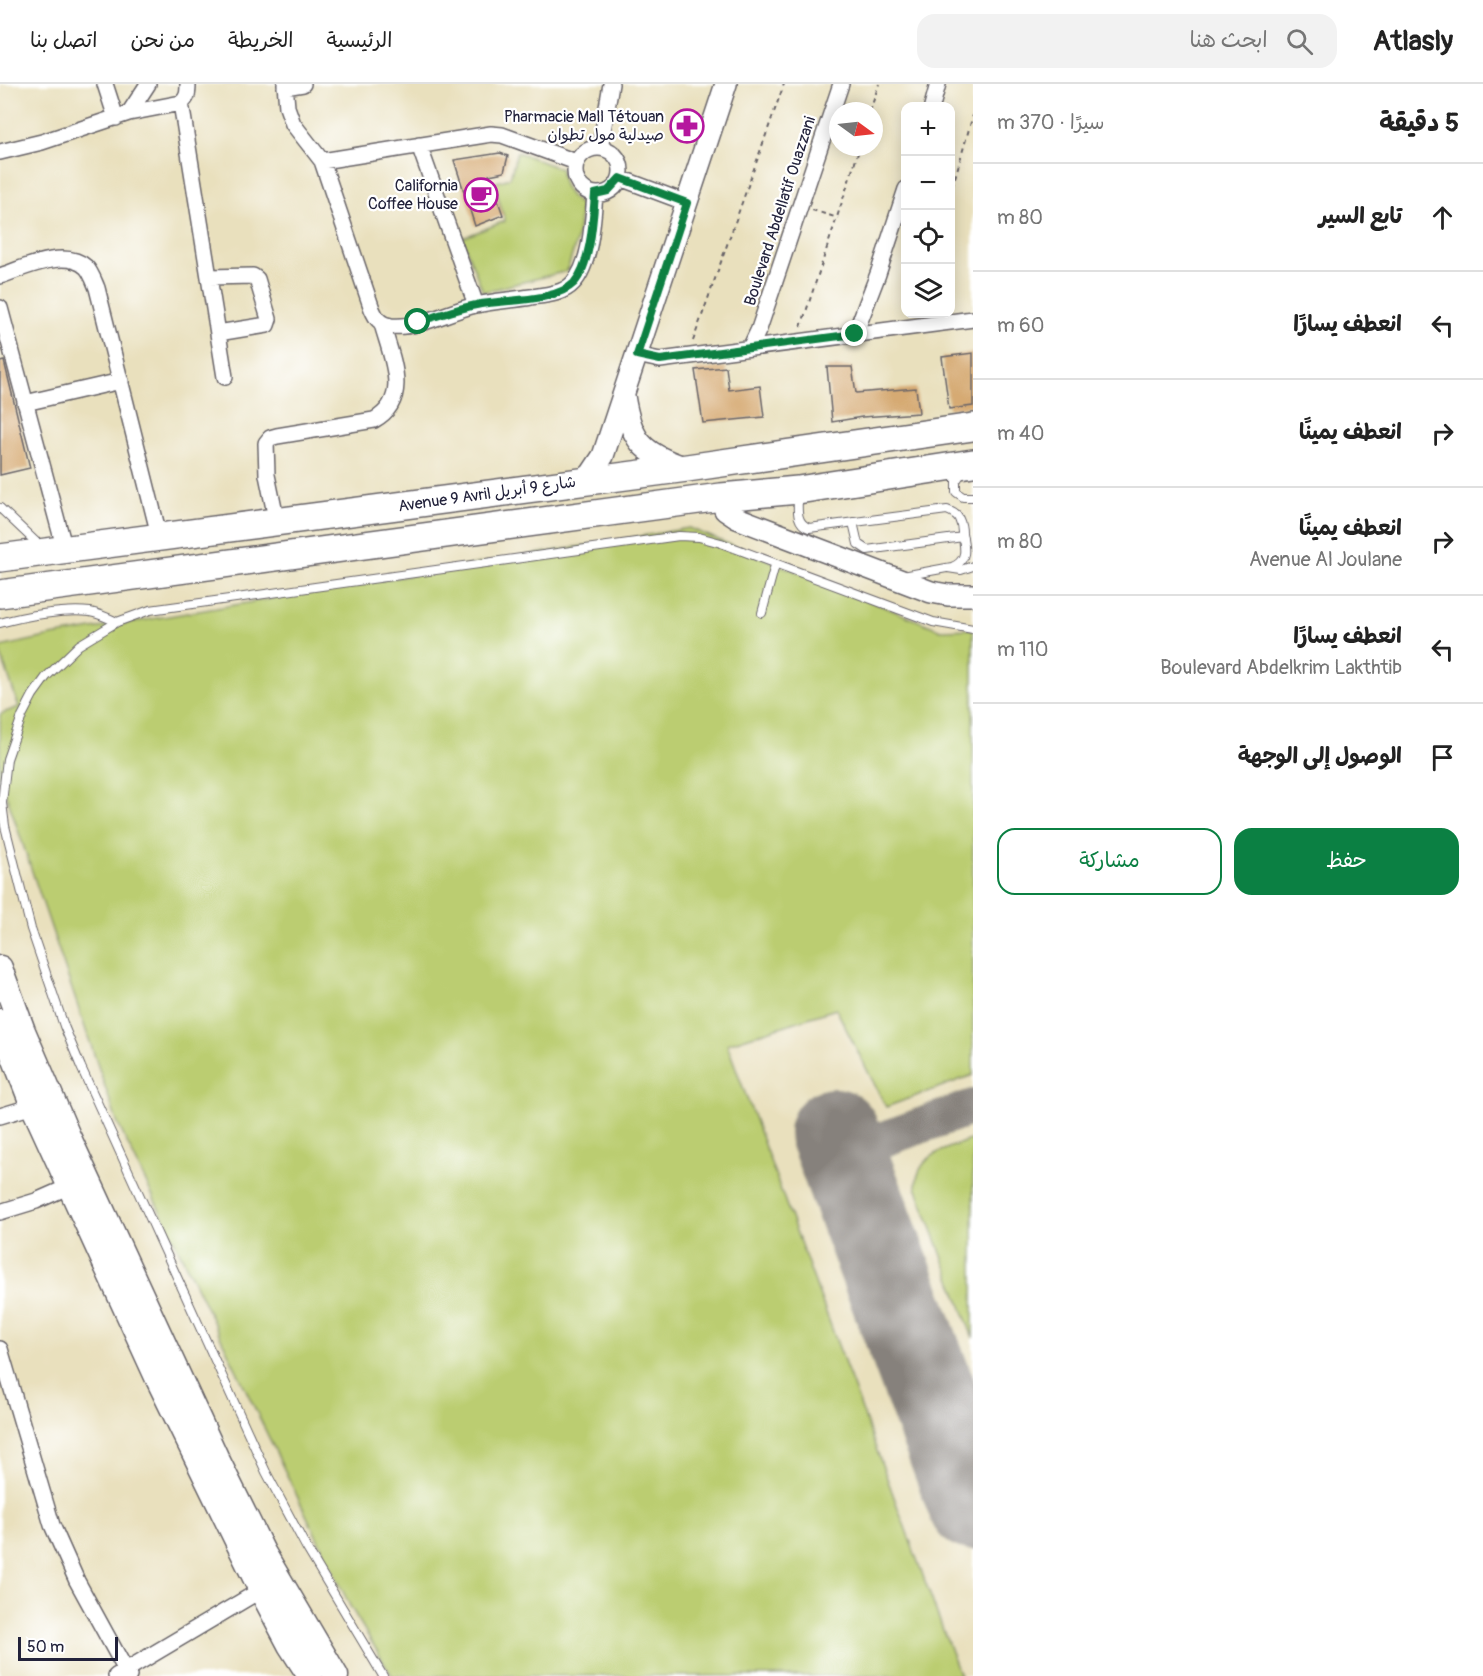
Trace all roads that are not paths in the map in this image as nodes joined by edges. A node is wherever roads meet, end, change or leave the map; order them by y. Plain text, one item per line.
1 (105, 84) edge
2 (148, 84) edge
3 (188, 84) edge
4 (303, 84) edge
5 (611, 84) edge
6 (726, 84) edge
7 (841, 84) edge
8 (939, 84) edge
9 (285, 86) edge
10 (933, 102) edge
11 (181, 103) junction
12 (122, 116) junction
13 (419, 145) junction
14 (600, 148) junction
15 (0, 152) edge
16 (322, 161) junction
17 (576, 162) junction
18 (620, 178) junction
19 (595, 194) junction
20 (687, 203) junction
21 (901, 204) edge
22 (0, 276) edge
23 (209, 277) junction
24 (476, 305) junction
25 (0, 308) edge
26 (973, 319) edge
27 (382, 324) junction
28 (218, 333) junction
29 (855, 334) junction
30 (750, 348) junction
31 (637, 355) junction
32 (225, 377) dead end
33 (121, 381) junction
34 (624, 394) junction
35 (25, 403) junction
36 (973, 426) edge
37 (970, 464) edge
38 (687, 468) junction
39 (581, 482) junction
40 (798, 490) junction
41 (721, 497) junction
42 (973, 497) edge
43 (1, 512) edge
44 (853, 522) junction
45 (277, 523) junction
46 (963, 537) junction
47 (160, 538) junction
48 (56, 551) junction
49 (0, 558) edge
50 (775, 565) junction
51 (973, 566) edge
52 (947, 568) junction
53 (901, 581) junction
54 (0, 594) edge
55 (973, 595) edge
56 (762, 613) dead end
57 (117, 622) junction
58 (0, 623) edge
59 (973, 629) edge
60 (0, 968) edge
61 (0, 1022) edge
62 (33, 1106) junction
63 (0, 1116) edge
64 (70, 1186) junction
65 (0, 1212) edge
66 (0, 1349) edge
67 (261, 1590) junction
68 (123, 1674) edge
69 (310, 1676) edge
70 (336, 1676) edge
71 (383, 1676) edge

1 - 12 street
2 - 12 street
3 - 11 street
4 - 9 street
5 - 14 street
6 - 20 street
7 - 30 street, Boulevard Abdellatif Ouazzani
8 - 10 street
9 - 16 street
11 - 12 street
11 - 23 street
12 - 15 street
13 - 16 street
13 - 17 street
13 - 24 street
14 - 17 street
14 - 18 street
16 - 27 street
17 - 19 street
18 - 19 street
18 - 20 street
19 - 24 street
20 - 31 street
21 - 29 street
22 - 33 street
23 - 28 street
23 - 28 street
24 - 27 street
25 - 35 street
26 - 29 street
27 - 45 street
28 - 32 street
29 - 30 street
30 - 31 street
31 - 34 street
33 - 35 street
33 - 47 street
34 - 38 street
34 - 39 street
35 - 48 street
36 - 38 highway, Avenue 9 Avril شارع 9 أبريل
37 - 40 highway, Avenue 9 Avril شارع 9 أبريل
37 - 42 lane
38 - 39 highway, Avenue 9 Avril شارع 9 أبريل
39 - 45 highway, Avenue 9 Avril شارع 9 أبريل
40 - 41 highway, Avenue 9 Avril شارع 9 أبريل
40 - 44 lane
41 - 53 street
41 - 54 highway, Avenue 9 Avril شارع 9 أبريل
43 - 48 lane
44 - 46 lane
44 - 46 lane
45 - 47 highway, Avenue 9 Avril شارع 9 أبريل
46 - 52 lane
47 - 48 highway, Avenue 9 Avril شارع 9 أبريل
48 - 49 highway, Avenue 9 Avril شارع 9 أبريل
50 - 56 lane
50 - 57 lane
50 - 59 lane
51 - 52 lane
52 - 53 lane
53 - 55 street
57 - 58 lane
57 - 71 lane
60 - 70 main road
61 - 62 main road
62 - 63 street
62 - 64 main road
64 - 65 street
64 - 67 main road
66 - 68 street
67 - 68 street
67 - 69 main road

